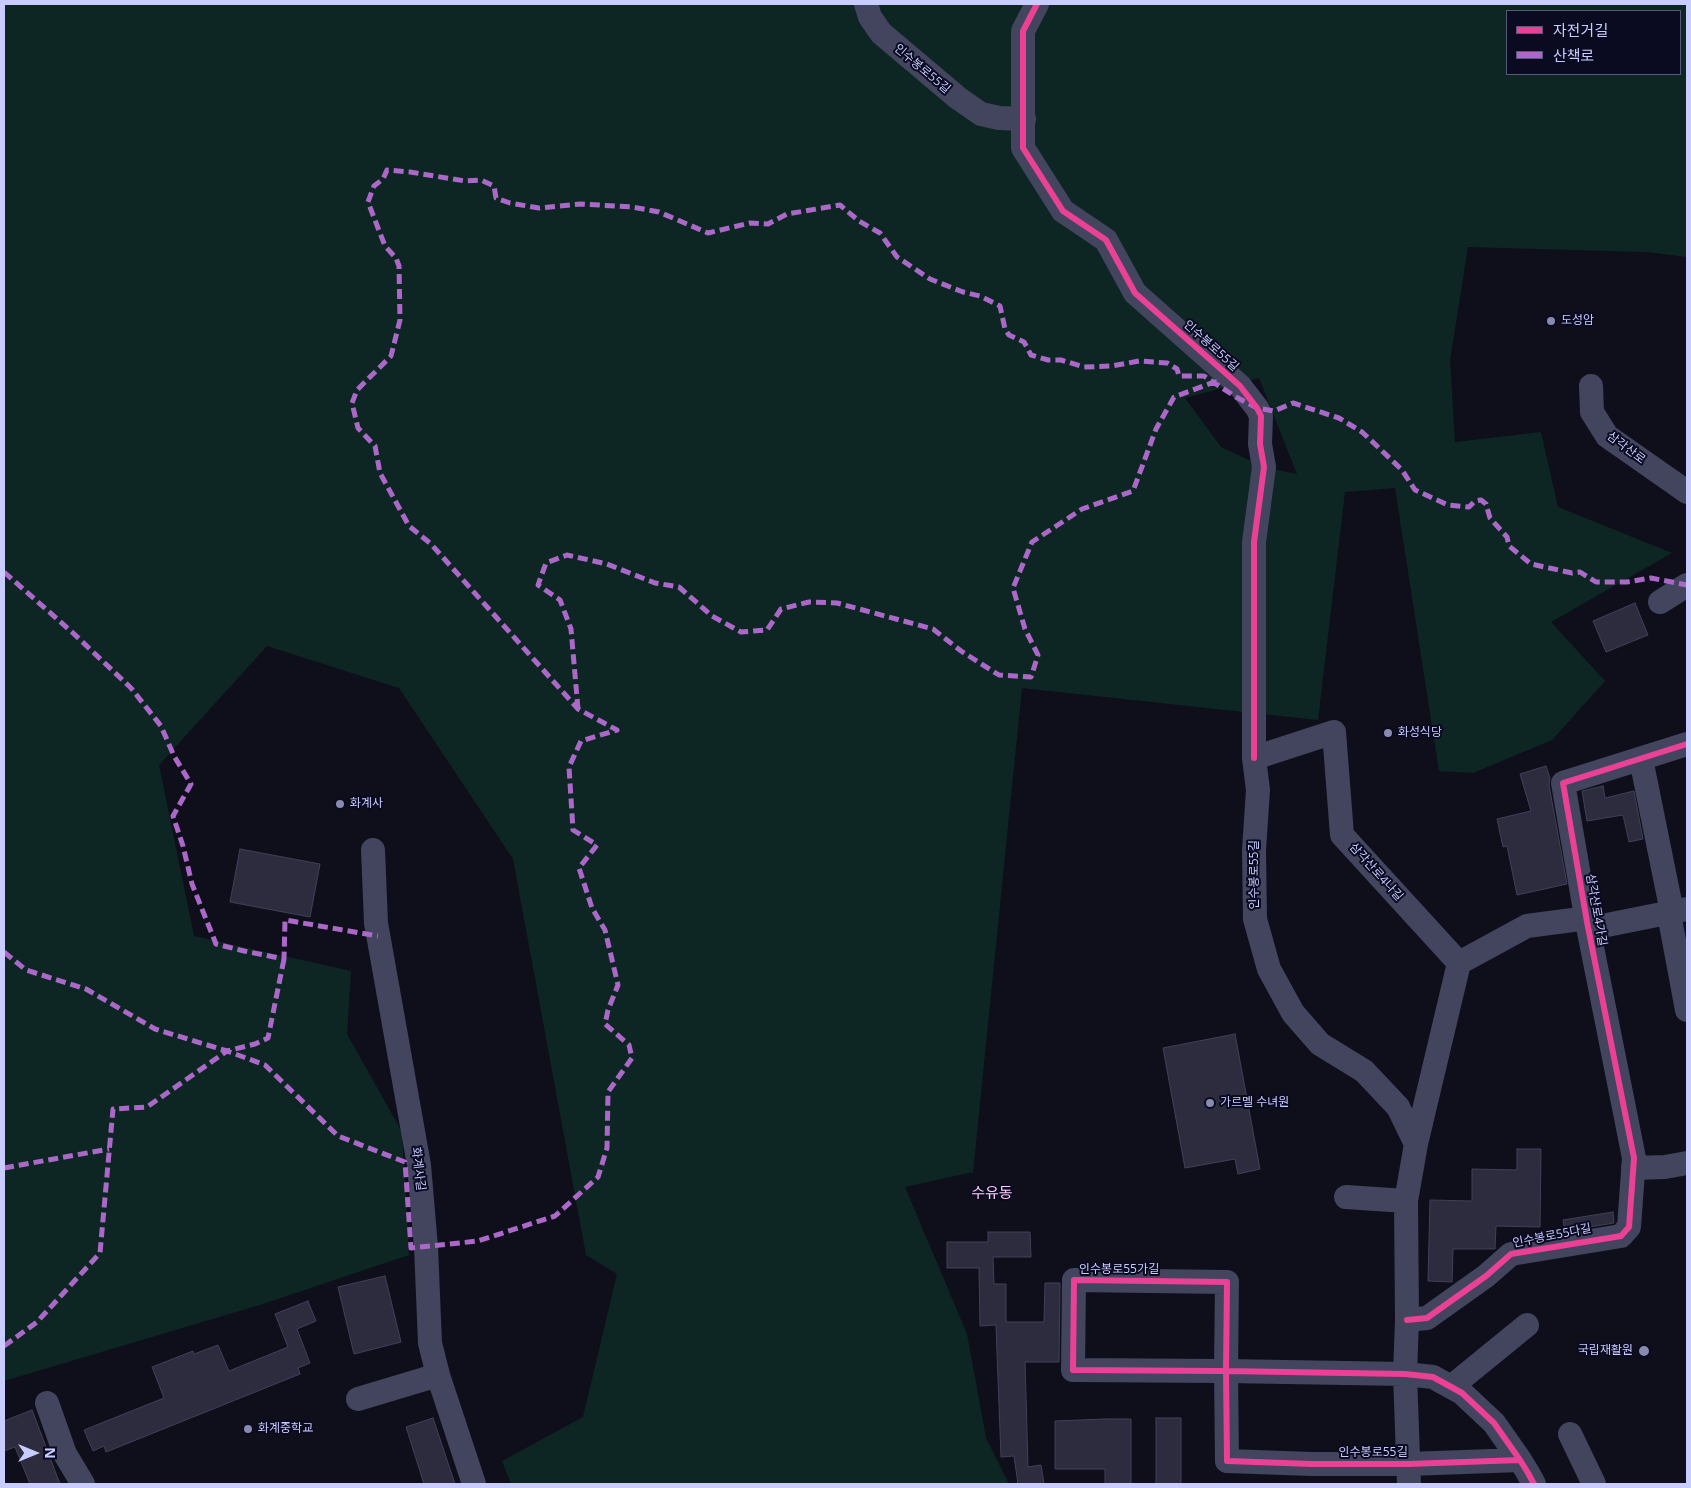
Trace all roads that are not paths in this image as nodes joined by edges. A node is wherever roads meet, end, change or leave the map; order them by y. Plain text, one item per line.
1 (866, 4) edge
2 (1037, 4) edge
3 (1024, 119) junction
4 (1591, 386) dead end
5 (1687, 492) edge
6 (1687, 584) edge
7 (1660, 602) dead end
8 (1687, 744) edge
9 (1254, 758) junction
10 (1641, 758) junction
11 (373, 850) dead end
12 (1680, 911) edge
13 (1587, 922) junction
14 (1459, 963) junction
15 (1687, 1010) edge
16 (1416, 1144) junction
17 (1687, 1163) edge
18 (1633, 1168) junction
19 (1346, 1197) dead end
20 (1406, 1201) junction
21 (1407, 1320) junction
22 (1527, 1325) dead end
23 (1226, 1371) junction
24 (1405, 1374) junction
25 (438, 1376) junction
26 (1451, 1387) junction
27 (358, 1399) dead end
28 (47, 1403) dead end
29 (1570, 1434) dead end
30 (1520, 1460) junction
31 (1227, 1461) joint
32 (1408, 1474) edge
33 (83, 1484) edge
34 (474, 1484) edge
35 (1534, 1484) edge
36 (1594, 1484) edge

1 - 3 street, 인수봉로55길
2 - 3 street, 인수봉로55길
3 - 9 street, 인수봉로55길
4 - 5 street, 삼각산로
6 - 7 street
8 - 10 street, 삼각산로4가길
9 - 14 street, 삼각산로4나길
9 - 16 street, 인수봉로55길
10 - 12 street
10 - 13 street, 삼각산로4가길
11 - 25 street, 화계사길
12 - 13 street
12 - 15 street
13 - 14 street
13 - 18 street, 삼각산로4가길
14 - 16 street
16 - 20 street, 인수봉로55길
17 - 18 street
18 - 21 street, 인수봉로55다길
19 - 20 street
20 - 21 street, 인수봉로55길
21 - 24 street, 인수봉로55길
22 - 26 street
23 - 23 street, 인수봉로55가길
23 - 24 street, 인수봉로55가길
23 - 31 street, 인수봉로55가길
24 - 26 street, 인수봉로55가길
24 - 32 street, 인수봉로55길
25 - 27 street
25 - 34 street, 화계사길
26 - 30 street, 인수봉로55가길
28 - 33 street
29 - 36 street
30 - 32 street, 인수봉로55길
30 - 35 street, 인수봉로55가길
31 - 32 street, 인수봉로55길

